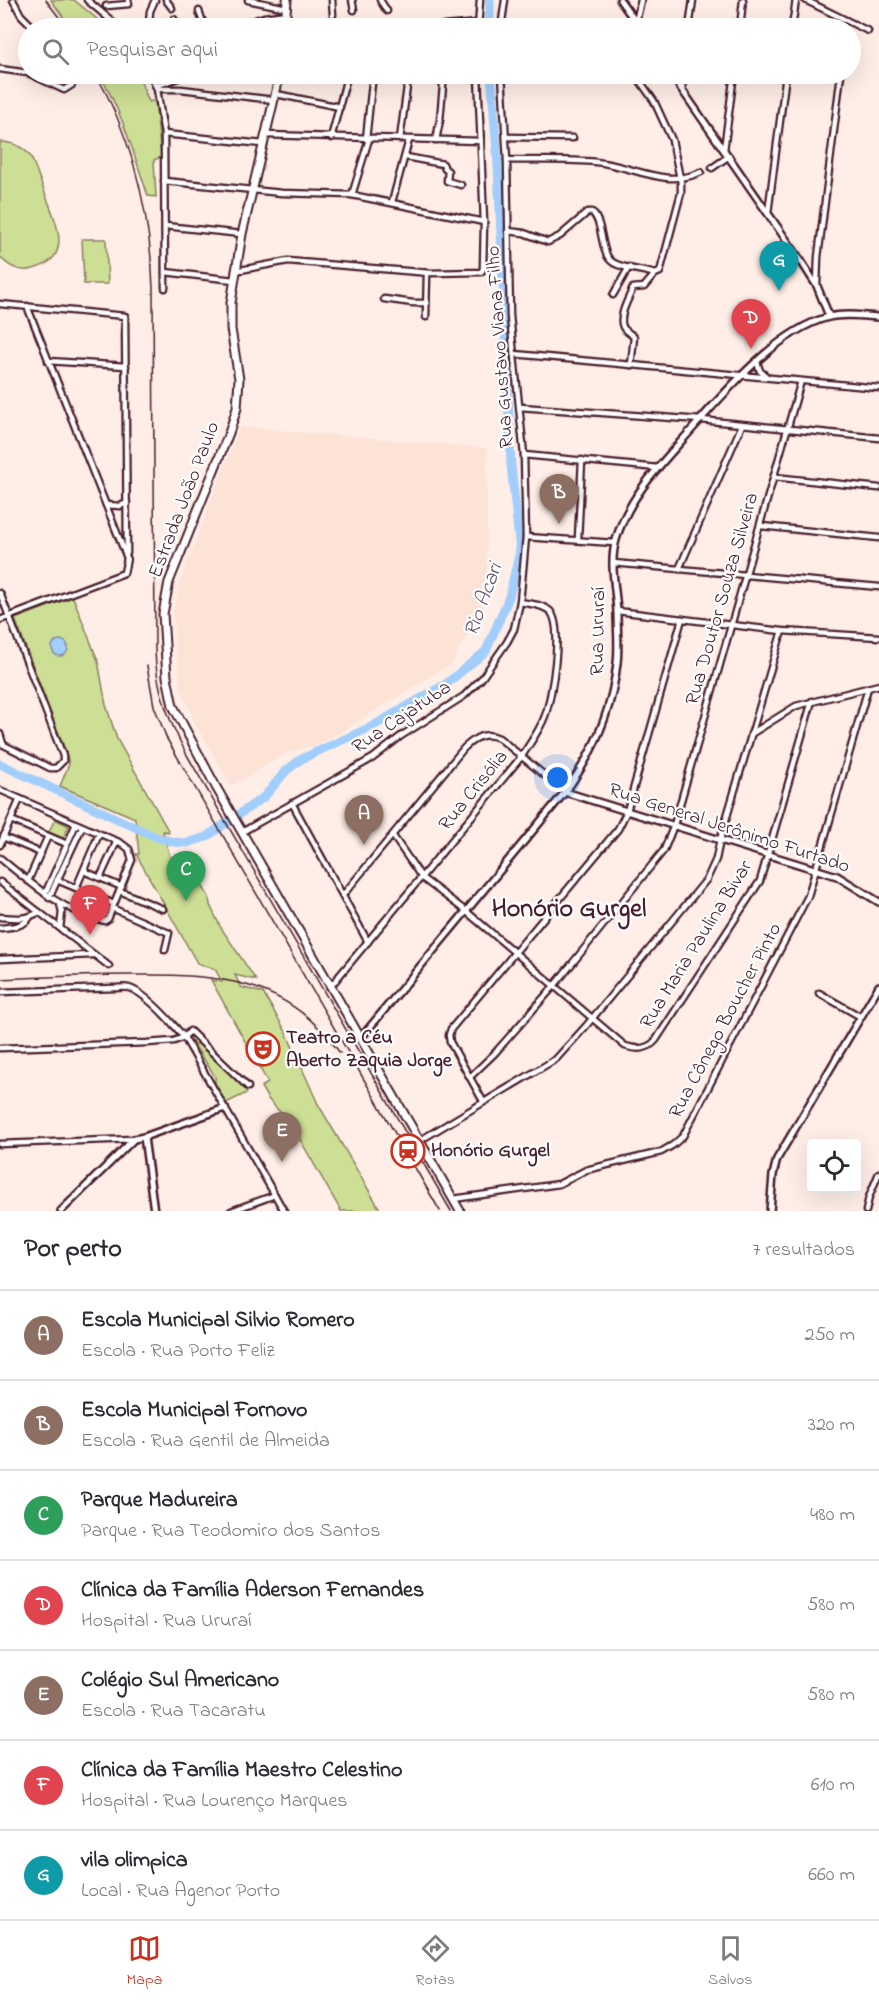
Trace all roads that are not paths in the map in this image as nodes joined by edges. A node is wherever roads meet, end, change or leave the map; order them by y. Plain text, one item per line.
1 (13, 0) edge
2 (87, 0) edge
3 (128, 0) edge
4 (155, 0) edge
5 (166, 0) edge
6 (248, 0) edge
7 (332, 0) edge
8 (352, 0) edge
9 (380, 0) edge
10 (480, 0) edge
11 (504, 0) edge
12 (620, 0) edge
13 (640, 0) edge
14 (693, 0) edge
15 (743, 0) edge
16 (796, 0) edge
17 (805, 0) edge
18 (106, 3) edge
19 (287, 7) edge
20 (172, 8) dead end
21 (354, 10) dead end
22 (199, 11) dead end
23 (387, 11) dead end
24 (107, 15) junction
25 (333, 15) dead end
26 (24, 18) edge
27 (110, 18) edge
28 (149, 18) edge
29 (202, 18) edge
30 (261, 18) edge
31 (479, 18) edge
32 (502, 18) edge
33 (633, 18) edge
34 (637, 18) edge
35 (690, 18) edge
36 (741, 18) edge
37 (793, 18) edge
38 (835, 18) edge
39 (861, 29) edge
40 (868, 31) dead end
41 (0, 69) edge
42 (18, 71) edge
43 (52, 84) edge
44 (71, 84) edge
45 (155, 84) edge
46 (164, 84) edge
47 (180, 84) edge
48 (278, 84) edge
49 (345, 84) edge
50 (372, 84) edge
51 (407, 84) edge
52 (443, 84) edge
53 (478, 84) edge
54 (503, 84) edge
55 (642, 84) edge
56 (678, 84) edge
57 (682, 84) edge
58 (733, 84) edge
59 (785, 84) edge
60 (840, 84) edge
61 (157, 87) junction
62 (181, 89) junction
63 (682, 90) junction
64 (275, 97) junction
65 (340, 107) junction
66 (164, 134) junction
67 (265, 135) junction
68 (506, 137) junction
69 (331, 138) junction
70 (573, 138) dead end
71 (367, 139) junction
72 (400, 139) junction
73 (409, 140) junction
74 (436, 140) junction
75 (481, 141) junction
76 (263, 144) junction
77 (724, 150) junction
78 (729, 156) junction
79 (406, 157) junction
80 (507, 160) junction
81 (712, 168) dead end
82 (701, 172) dead end
83 (680, 177) junction
84 (164, 181) junction
85 (461, 185) dead end
86 (252, 189) junction
87 (352, 195) junction
88 (392, 202) junction
89 (768, 213) junction
90 (484, 222) junction
91 (165, 226) junction
92 (508, 231) junction
93 (242, 234) junction
94 (629, 267) junction
95 (235, 271) junction
96 (165, 272) junction
97 (427, 273) junction
98 (655, 274) junction
99 (234, 280) junction
100 (817, 286) junction
101 (165, 288) dead end
102 (613, 295) dead end
103 (384, 299) dead end
104 (426, 303) junction
105 (0, 304) edge
106 (27, 306) junction
107 (829, 316) junction
108 (426, 317) dead end
109 (879, 317) edge
110 (514, 354) junction
111 (48, 361) junction
112 (757, 362) junction
113 (631, 364) junction
114 (126, 366) junction
115 (742, 374) junction
116 (767, 377) junction
117 (801, 381) junction
118 (879, 388) edge
119 (520, 407) junction
120 (701, 420) junction
121 (741, 425) junction
122 (788, 429) junction
123 (879, 438) edge
124 (524, 456) junction
125 (582, 460) junction
126 (658, 468) junction
127 (774, 477) junction
128 (879, 488) edge
129 (127, 503) junction
130 (106, 505) junction
131 (760, 526) junction
132 (526, 537) junction
133 (879, 538) edge
134 (578, 539) junction
135 (615, 543) junction
136 (127, 558) junction
137 (613, 564) junction
138 (679, 569) junction
139 (747, 575) junction
140 (521, 582) joint
141 (879, 587) edge
142 (0, 593) edge
143 (519, 602) junction
144 (616, 611) junction
145 (9, 616) junction
146 (682, 619) junction
147 (0, 620) edge
148 (731, 626) junction
149 (782, 631) junction
150 (879, 637) edge
151 (879, 685) edge
152 (868, 688) junction
153 (812, 701) junction
154 (0, 734) edge
155 (752, 734) junction
156 (2, 743) edge
157 (522, 756) junction
158 (1, 792) edge
159 (566, 792) junction
160 (20, 799) junction
161 (292, 803) junction
162 (627, 811) junction
163 (11, 820) junction
164 (76, 824) junction
165 (674, 825) junction
166 (82, 827) junction
167 (241, 829) junction
168 (99, 834) junction
169 (48, 836) junction
170 (393, 836) junction
171 (3, 837) junction
172 (720, 840) junction
173 (117, 841) junction
174 (0, 844) edge
175 (67, 844) junction
176 (41, 853) junction
177 (769, 855) junction
178 (0, 858) edge
179 (85, 868) junction
180 (817, 869) junction
181 (127, 874) junction
182 (100, 878) junction
183 (135, 878) dead end
184 (422, 878) junction
185 (57, 880) junction
186 (28, 881) junction
187 (0, 882) edge
188 (76, 888) junction
189 (121, 889) junction
190 (343, 895) junction
191 (47, 896) junction
192 (879, 902) edge
193 (60, 904) junction
194 (113, 906) junction
195 (163, 909) dead end
196 (39, 912) junction
197 (467, 912) junction
198 (0, 917) edge
199 (30, 917) junction
200 (0, 928) edge
201 (60, 928) junction
202 (369, 942) junction
203 (165, 950) dead end
204 (514, 951) junction
205 (94, 955) junction
206 (0, 959) edge
207 (109, 966) dead end
208 (554, 986) junction
209 (879, 986) edge
210 (330, 987) junction
211 (0, 992) edge
212 (819, 993) dead end
213 (861, 1017) junction
214 (592, 1018) junction
215 (184, 1037) junction
216 (360, 1039) junction
217 (0, 1048) edge
218 (470, 1077) junction
219 (248, 1087) dead end
220 (483, 1101) junction
221 (225, 1108) junction
222 (144, 1137) junction
223 (134, 1139) junction
224 (419, 1140) junction
225 (0, 1144) edge
226 (879, 1173) edge
227 (275, 1195) junction
228 (453, 1199) junction
229 (61, 1211) edge
230 (154, 1211) edge
231 (231, 1211) edge
232 (284, 1211) edge
233 (460, 1211) edge
234 (770, 1211) edge
235 (866, 1211) edge

1 - 26 street
2 - 24 street
3 - 18 street
4 - 28 street
5 - 20 street
6 - 19 street
7 - 25 street
8 - 21 street
9 - 23 street
10 - 31 street
11 - 32 street
12 - 33 street
13 - 34 street
14 - 35 street
15 - 36 street
16 - 37 street
17 - 38 street
18 - 24 street
19 - 30 street
22 - 29 street
24 - 27 street
39 - 40 street
41 - 42 street
43 - 44 street
45 - 61 street
46 - 61 street
47 - 62 street
48 - 64 main road, Estrada João Paulo
49 - 65 street
50 - 71 street
51 - 72 street
52 - 74 street
53 - 75 street
54 - 68 street, Rua Gustavo Viana Filho
55 - 83 street
56 - 63 street
57 - 63 street
58 - 77 street
59 - 89 street
60 - 100 street
61 - 62 street
61 - 66 street
62 - 64 street
63 - 77 street
64 - 65 street
64 - 67 main road, Estrada João Paulo
65 - 69 street
66 - 76 street
66 - 84 street
67 - 69 street
67 - 76 main road, Estrada João Paulo
68 - 70 street
68 - 80 street, Rua Gustavo Viana Filho
69 - 71 street
71 - 72 street
71 - 87 street
72 - 73 street
73 - 74 street
73 - 79 street
74 - 75 street
75 - 90 street
76 - 86 main road, Estrada João Paulo
77 - 78 street
78 - 81 street
78 - 89 street
79 - 85 street
79 - 88 street
80 - 83 street
80 - 92 street, Rua Gustavo Viana Filho
82 - 83 street
83 - 98 street
84 - 86 street
84 - 91 street
86 - 87 street
86 - 93 main road, Estrada João Paulo
87 - 88 street
88 - 90 street
89 - 100 street
90 - 97 street
91 - 93 street
91 - 96 street
92 - 94 street
92 - 110 street, Rua Gustavo Viana Filho
93 - 95 main road, Estrada João Paulo
94 - 98 street
94 - 102 street
95 - 97 street
95 - 99 main road, Estrada João Paulo
96 - 99 street
96 - 101 street
97 - 104 street
98 - 113 street
99 - 167 main road, Estrada João Paulo
100 - 107 street
103 - 104 street
104 - 108 street
105 - 106 street
106 - 111 street
106 - 114 street
107 - 109 street, Rua Ururaí
107 - 112 street, Rua Ururaí
110 - 113 street
110 - 119 street, Rua Gustavo Viana Filho
111 - 114 street
111 - 130 street
112 - 115 street, Rua Ururaí
112 - 116 street
113 - 115 street
114 - 129 street
115 - 116 street
115 - 120 street, Rua Ururaí
116 - 117 street
117 - 118 street
117 - 122 street, Rua Doutor Souza Silveira
119 - 120 street
119 - 124 street, Rua Gustavo Viana Filho
120 - 121 street
120 - 126 street, Rua Ururaí
121 - 122 street
121 - 138 street
122 - 123 street
122 - 127 street, Rua Doutor Souza Silveira
124 - 125 street
124 - 132 street, Rua Gustavo Viana Filho
125 - 126 street
125 - 134 street
126 - 135 street, Rua Ururaí
127 - 128 street
127 - 131 street, Rua Doutor Souza Silveira
129 - 130 street
129 - 136 street
130 - 136 street
131 - 133 street
131 - 139 street, Rua Doutor Souza Silveira
132 - 134 street
132 - 140 street, Rua Gustavo Viana Filho
134 - 135 street
135 - 137 street, Rua Ururaí
136 - 145 street
137 - 138 street
137 - 144 street, Rua Ururaí
138 - 139 street
139 - 141 street
139 - 148 street, Rua Doutor Souza Silveira
140 - 143 street, Rua Cajatuba
142 - 145 street
143 - 157 street, Rua Crisólia
143 - 161 street, Rua Cajatuba
144 - 146 street
144 - 159 street, Rua Ururaí
145 - 147 street
145 - 156 street
146 - 148 street
146 - 162 street
148 - 149 street
148 - 165 street, Rua Doutor Souza Silveira
149 - 150 street
149 - 155 street
151 - 152 street
152 - 153 street
152 - 180 street, Rua Cônego Boucher Pinto
153 - 155 street
153 - 177 street, Rua Maria Paulina Bivar
154 - 156 street
155 - 172 street
157 - 159 street
157 - 170 street
157 - 184 street, Rua Crisólia
158 - 160 street
159 - 162 street, Rua General Jerônimo Furtado
159 - 197 street, Rua Ururaí
160 - 163 street
160 - 164 street
161 - 167 street, Rua Cajatuba
161 - 190 street
162 - 165 street, Rua General Jerônimo Furtado
162 - 204 street
163 - 169 street
163 - 171 street
164 - 166 street
164 - 175 street
165 - 172 street, Rua General Jerônimo Furtado
165 - 208 street, Rua Doutor Souza Silveira
166 - 168 street
166 - 185 street
167 - 210 main road, Estrada João Paulo
168 - 173 street
168 - 179 street
169 - 175 street
169 - 176 street
170 - 184 street
170 - 190 street
171 - 174 street
171 - 176 street
172 - 177 street, Rua General Jerônimo Furtado
172 - 214 street
173 - 181 street
173 - 182 street
175 - 191 street
176 - 186 street
177 - 180 street, Rua General Jerônimo Furtado
177 - 214 street, Rua Maria Paulina Bivar
178 - 186 street
179 - 182 street
179 - 188 street
180 - 192 street, Rua General Jerônimo Furtado
180 - 228 street, Rua Cônego Boucher Pinto
181 - 183 street
181 - 189 street
182 - 189 street
184 - 197 street
184 - 202 street, Rua Crisólia
185 - 188 street
185 - 191 street
186 - 191 street
187 - 196 street
188 - 194 street
189 - 194 street
189 - 195 street
190 - 202 street
191 - 193 street
193 - 194 street
193 - 201 street
194 - 203 street
196 - 199 street
196 - 201 street
197 - 204 street
197 - 216 street, Rua Ururaí
198 - 199 street
199 - 200 street
201 - 205 street
202 - 210 street, Rua Crisólia
204 - 208 street
204 - 218 street
205 - 206 street
205 - 207 street
208 - 214 street
208 - 218 street, Rua Doutor Souza Silveira
209 - 213 street
210 - 216 main road, Estrada João Paulo
211 - 215 street
212 - 213 street
213 - 234 street
214 - 220 street
215 - 217 street
215 - 219 street
215 - 221 street
216 - 224 main road, Estrada João Paulo
218 - 220 street
220 - 224 street
221 - 222 street
221 - 227 street
222 - 223 street
222 - 230 street
223 - 225 street
223 - 229 street
224 - 228 main road, Estrada João Paulo
226 - 235 street
227 - 231 street
227 - 232 street
228 - 233 main road, Estrada João Paulo

